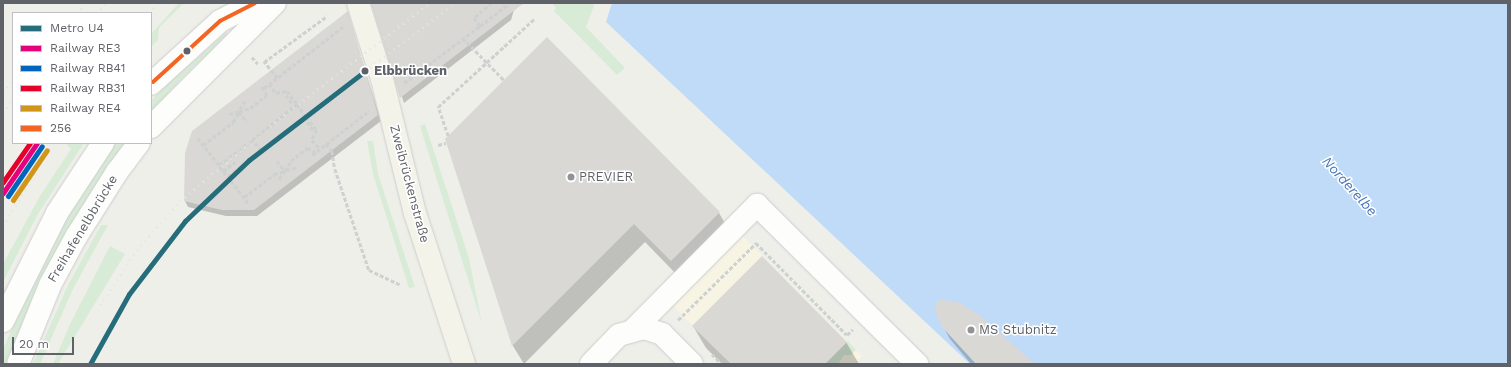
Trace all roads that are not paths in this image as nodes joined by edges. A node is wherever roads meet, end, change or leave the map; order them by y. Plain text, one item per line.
1 (254, 3) edge
2 (275, 3) edge
3 (354, 12) edge
4 (152, 83) edge
5 (152, 126) edge
6 (102, 144) edge
7 (138, 144) edge
8 (3, 321) edge
9 (634, 329) junction
10 (18, 364) edge
11 (464, 364) edge
12 (591, 364) edge
13 (692, 364) edge
14 (917, 364) edge

1 - 4 street
2 - 5 street
3 - 11 main road, Zweibrückenstraße
6 - 8 street
7 - 10 street, Freihafenelbbrücke
9 - 12 street
9 - 13 street
9 - 14 street

